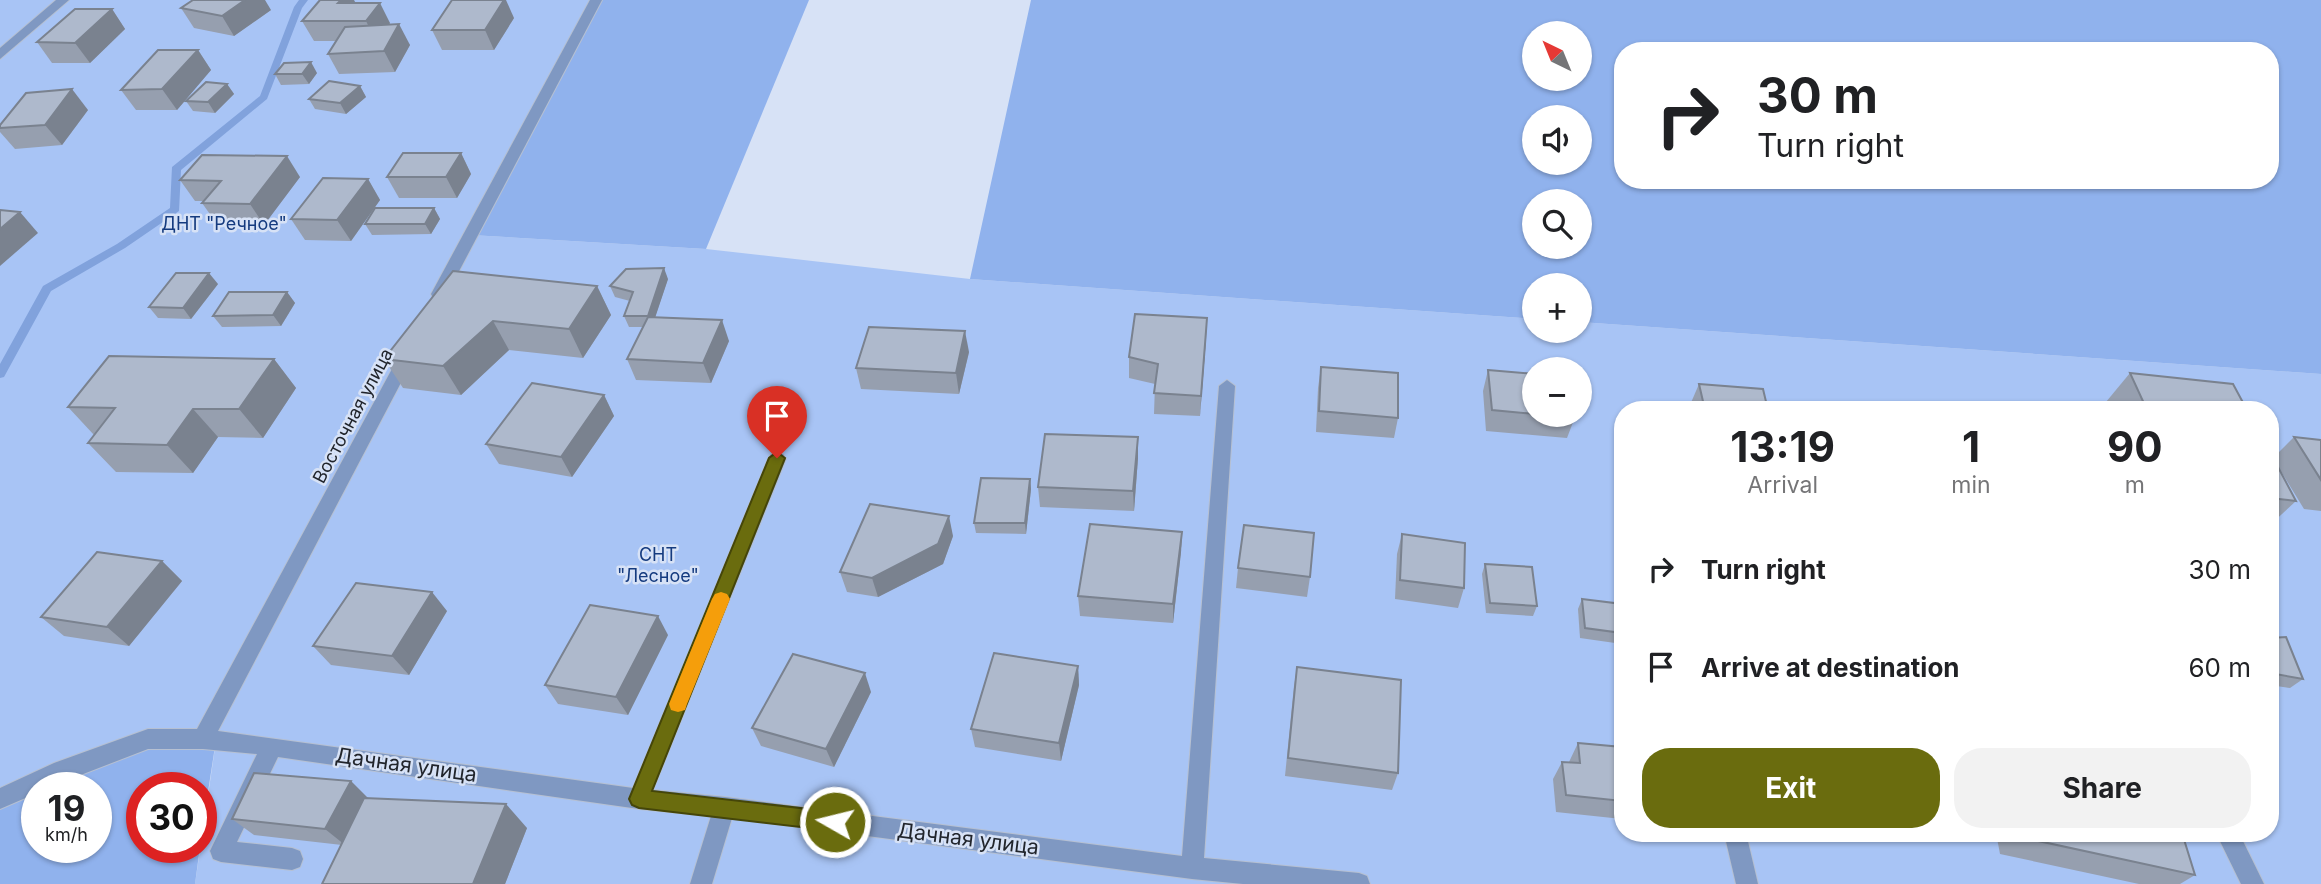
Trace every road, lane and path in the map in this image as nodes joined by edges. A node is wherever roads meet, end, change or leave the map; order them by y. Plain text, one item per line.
1 (63, 0) edge
2 (596, 0) edge
3 (0, 55) edge
4 (431, 310) edge
5 (418, 335) edge
6 (1227, 386) dead end
7 (777, 458) dead end
8 (204, 739) junction
9 (272, 746) junction
10 (0, 799) edge
11 (639, 799) junction
12 (725, 807) junction
13 (1737, 842) edge
14 (2232, 842) edge
15 (292, 859) dead end
16 (1192, 868) junction
17 (701, 884) edge
18 (1359, 884) edge
19 (1747, 884) edge
20 (2253, 884) edge

1 - 3 street
2 - 4 street
5 - 8 street, Восточная улица
6 - 16 street
7 - 11 street
8 - 9 street, Дачная улица
8 - 10 street, Дачная улица
9 - 11 street, Дачная улица
9 - 15 street
11 - 12 street, Дачная улица
12 - 16 street, Дачная улица
12 - 17 street
13 - 19 street
14 - 20 street
16 - 18 street, Дачная улица

